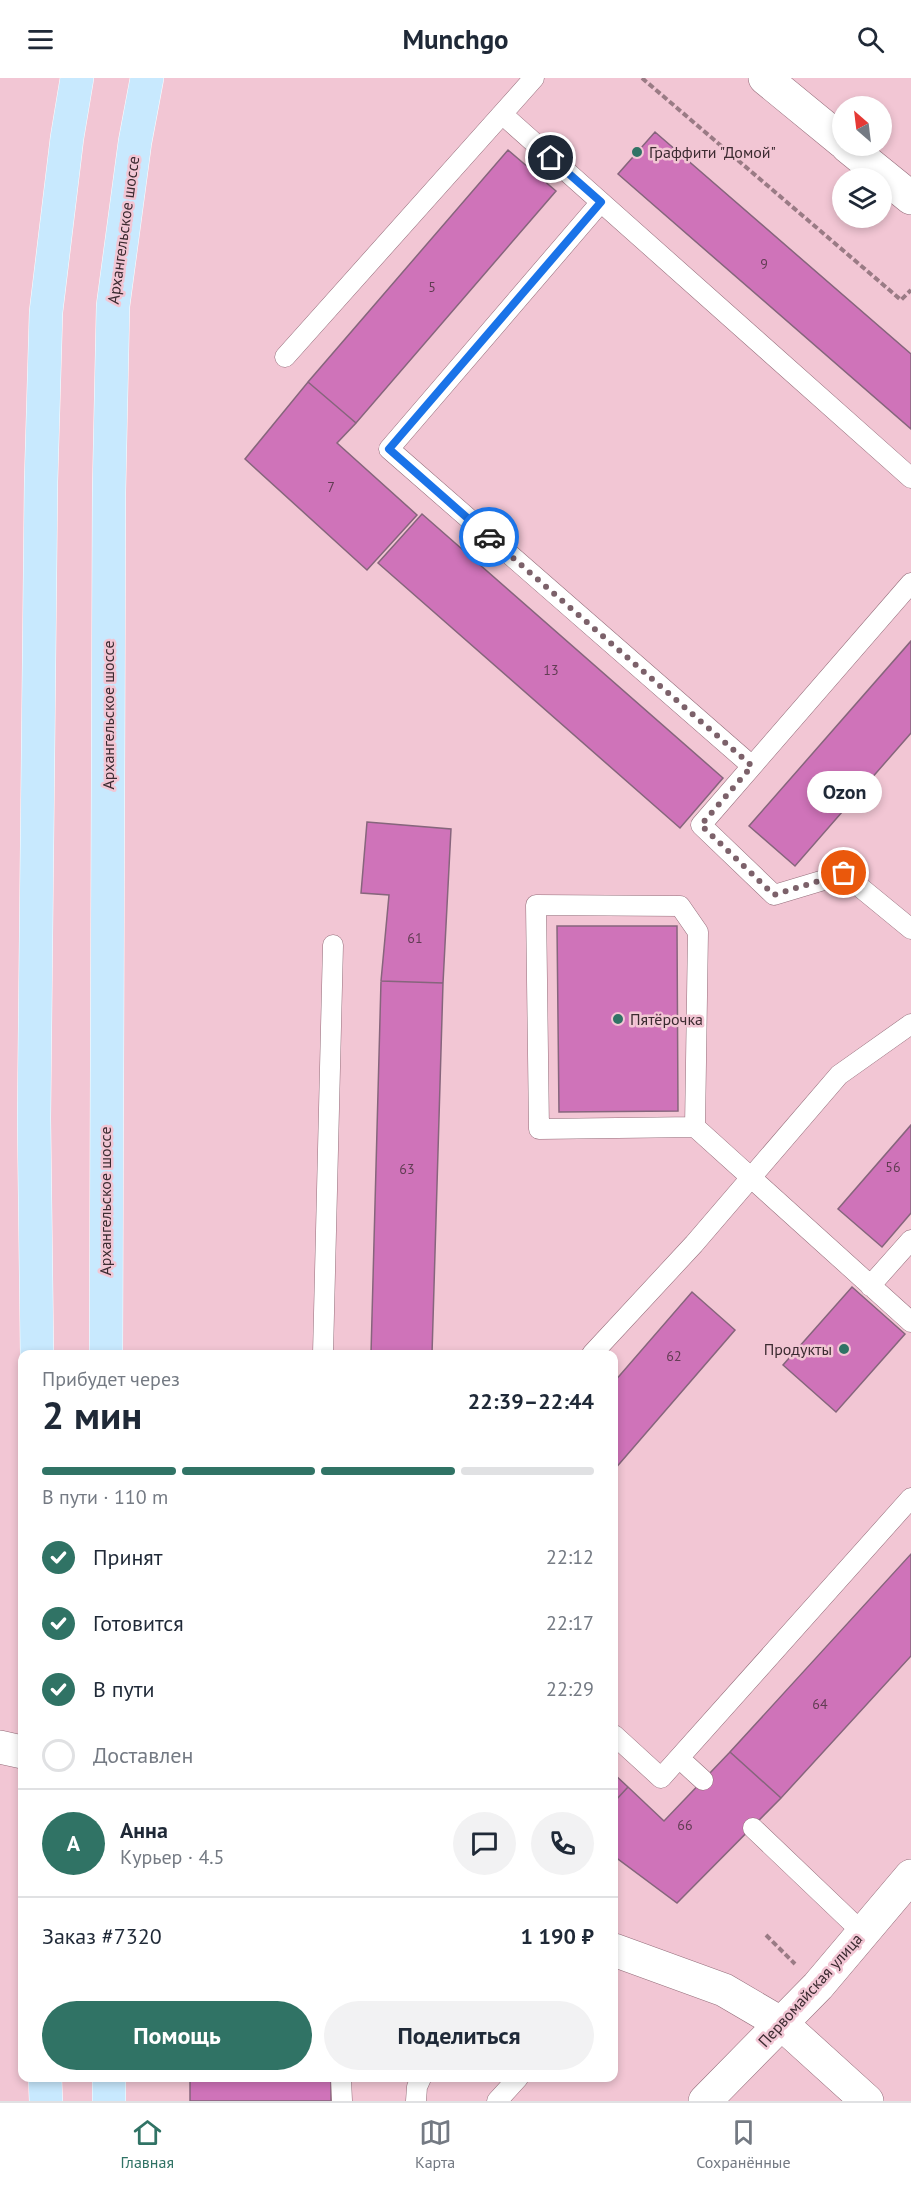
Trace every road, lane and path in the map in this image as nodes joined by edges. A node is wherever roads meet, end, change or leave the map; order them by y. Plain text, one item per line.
1 (77, 78) edge
2 (147, 78) edge
3 (534, 78) edge
4 (642, 78) edge
5 (765, 78) edge
6 (502, 114) junction
7 (832, 133) edge
8 (859, 156) edge
9 (911, 198) edge
10 (601, 202) junction
11 (911, 290) edge
12 (285, 357) dead end
13 (911, 478) edge
14 (911, 582) edge
15 (752, 766) junction
16 (911, 929) edge
17 (333, 945) dead end
18 (911, 1024) edge
19 (695, 1127) junction
20 (749, 1179) junction
21 (911, 1240) edge
22 (870, 1286) junction
23 (911, 1322) edge
24 (37, 1350) edge
25 (106, 1350) edge
26 (323, 1350) edge
27 (596, 1350) edge
28 (911, 1498) edge
29 (618, 1739) edge
30 (0, 1747) edge
31 (18, 1751) edge
32 (679, 1758) junction
33 (703, 1780) dead end
34 (753, 1828) dead end
35 (911, 1876) edge
36 (862, 1932) junction
37 (766, 1935) dead end
38 (618, 1951) edge
39 (796, 1965) dead end
40 (782, 2024) junction
41 (45, 2082) edge
42 (109, 2082) edge
43 (341, 2082) edge
44 (420, 2082) edge
45 (514, 2082) edge
46 (862, 2100) edge
47 (46, 2101) edge
48 (109, 2101) edge
49 (342, 2101) edge
50 (416, 2101) edge
51 (497, 2101) edge
52 (705, 2101) edge

1 - 24 main road
2 - 25 main road, Архангельское шоссе
3 - 6 lane
4 - 11 path
5 - 7 street
6 - 10 lane
6 - 12 lane
8 - 9 street
10 - 13 lane
10 - 15 lane
14 - 15 lane
15 - 16 lane
17 - 26 lane
18 - 20 lane
19 - 19 lane
19 - 20 lane
20 - 22 lane
20 - 27 lane
21 - 22 lane
22 - 23 lane
28 - 32 lane
29 - 32 lane
30 - 31 street
32 - 33 lane
34 - 36 lane
35 - 36 street, Первомайская улица
36 - 40 street, Первомайская улица
37 - 39 path
38 - 40 street
40 - 46 street
40 - 52 street, Первомайская улица
41 - 47 main road
42 - 48 main road
43 - 49 lane
44 - 50 lane
45 - 51 lane

